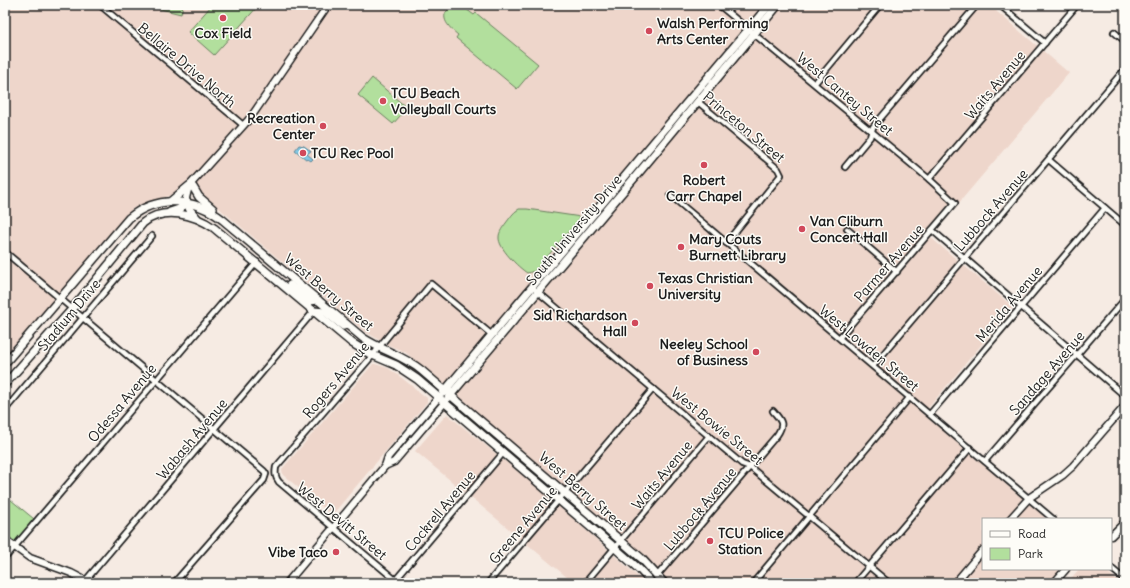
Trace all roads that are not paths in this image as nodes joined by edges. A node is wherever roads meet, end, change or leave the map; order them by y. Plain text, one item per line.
1 (100, 5) edge
2 (328, 5) edge
3 (719, 5) edge
4 (769, 5) edge
5 (778, 5) edge
6 (880, 5) edge
7 (977, 5) edge
8 (1000, 5) edge
9 (1077, 5) edge
10 (752, 31) junction
11 (1114, 32) dead end
12 (1125, 41) edge
13 (1045, 43) junction
14 (1125, 69) edge
15 (815, 83) junction
16 (692, 97) junction
17 (698, 102) junction
18 (243, 125) junction
19 (872, 131) junction
20 (1049, 160) junction
21 (845, 167) dead end
22 (929, 179) junction
23 (191, 187) junction
24 (670, 196) dead end
25 (171, 201) junction
26 (187, 203) junction
27 (955, 203) joint
28 (1105, 208) junction
29 (164, 214) junction
30 (197, 218) junction
31 (1125, 225) edge
32 (232, 227) junction
33 (846, 229) dead end
34 (932, 230) junction
35 (152, 236) dead end
36 (726, 243) junction
37 (5, 252) edge
38 (964, 258) junction
39 (256, 262) junction
40 (897, 272) junction
41 (281, 283) junction
42 (532, 287) junction
43 (538, 292) junction
44 (61, 298) junction
45 (1125, 299) edge
46 (318, 300) junction
47 (1021, 307) junction
48 (73, 308) junction
49 (314, 311) junction
50 (83, 317) junction
51 (357, 333) junction
52 (492, 335) junction
53 (840, 337) junction
54 (379, 347) junction
55 (373, 355) junction
56 (1076, 355) junction
57 (5, 364) edge
58 (413, 364) junction
59 (874, 366) junction
60 (157, 379) junction
61 (5, 384) edge
62 (653, 389) junction
63 (448, 393) junction
64 (1125, 396) edge
65 (438, 397) junction
66 (910, 397) junction
67 (444, 402) junction
68 (1125, 406) edge
69 (5, 410) edge
70 (773, 411) dead end
71 (930, 414) junction
72 (215, 429) junction
73 (708, 436) junction
74 (970, 448) junction
75 (504, 452) junction
76 (985, 461) junction
77 (531, 464) junction
78 (385, 466) junction
79 (750, 467) junction
80 (275, 472) joint
81 (565, 493) junction
82 (1029, 498) junction
83 (559, 500) junction
84 (809, 516) junction
85 (1011, 518) edge
86 (1052, 518) edge
87 (1125, 522) edge
88 (334, 528) junction
89 (1112, 535) edge
90 (5, 540) edge
91 (621, 541) junction
92 (14, 547) junction
93 (615, 548) junction
94 (982, 551) edge
95 (5, 558) edge
96 (869, 567) junction
97 (1112, 569) edge
98 (1065, 570) edge
99 (657, 576) junction
100 (1125, 580) edge
101 (88, 582) edge
102 (396, 582) edge
103 (174, 583) edge
104 (287, 583) edge
105 (488, 583) edge
106 (585, 583) edge
107 (651, 583) edge
108 (664, 583) edge
109 (752, 583) edge
110 (855, 583) edge
111 (888, 583) edge
112 (955, 583) edge
113 (1054, 583) edge

1 - 18 street, Bellaire Drive North
2 - 18 street
3 - 10 street, West Cantey Street
4 - 10 main road, South University Drive
5 - 10 main road, South University Drive
6 - 15 street
7 - 19 street
8 - 13 street
9 - 13 street, Waits Avenue
10 - 15 street, West Cantey Street
10 - 16 main road, South University Drive
10 - 17 main road, South University Drive
11 - 12 street
13 - 22 street, Waits Avenue
14 - 20 street, Lubbock Avenue
15 - 19 street, West Cantey Street
16 - 17 street, Princeton Street
16 - 42 main road, South University Drive
17 - 36 street, Princeton Street
17 - 43 main road, South University Drive
18 - 23 street
19 - 21 street
19 - 22 street, West Cantey Street
20 - 28 street
20 - 38 street, Lubbock Avenue
22 - 27 street, West Cantey Street
23 - 25 main road
23 - 26 street
23 - 32 main road
24 - 36 street, West Lowden Street
25 - 26 main road, West Berry Street
25 - 44 main road, West Berry Street
26 - 29 main road
26 - 30 main road
26 - 32 main road, West Berry Street
27 - 34 street, Parmer Avenue
28 - 31 street
28 - 47 street, Merida Avenue
29 - 30 main road, West Berry Street
29 - 48 main road, West Berry Street
30 - 39 main road, West Berry Street
32 - 46 main road, West Berry Street
33 - 40 street
34 - 38 street
34 - 40 street, Parmer Avenue
35 - 50 street, Stadium Drive
36 - 53 street, West Lowden Street
37 - 44 street
38 - 47 street
38 - 59 street, Lubbock Avenue
39 - 41 main road, West Berry Street
39 - 60 street, Odessa Avenue
40 - 53 street, Parmer Avenue
41 - 46 main road
41 - 49 main road, West Berry Street
42 - 43 street, West Bowie Street
42 - 52 main road, South University Drive
43 - 62 street, West Bowie Street
43 - 63 main road, South University Drive
44 - 48 street
44 - 57 main road, West Berry Street
45 - 56 street, Sandage Avenue
46 - 51 main road, West Berry Street
47 - 56 street
47 - 71 street, Merida Avenue
48 - 50 street
48 - 61 main road, West Berry Street
49 - 51 main road
49 - 55 main road, West Berry Street
49 - 72 street, Wabash Avenue
50 - 60 street
50 - 69 street, Stadium Drive
51 - 54 main road, West Berry Street
52 - 54 street, Rogers Avenue
52 - 63 main road, South University Drive
53 - 59 street, West Lowden Street
54 - 55 street, Rogers Avenue
54 - 58 main road, West Berry Street
55 - 58 main road
55 - 65 main road, West Berry Street
55 - 80 street, Rogers Avenue
56 - 64 street
56 - 76 street, Sandage Avenue
58 - 63 main road, West Berry Street
59 - 66 street, West Lowden Street
60 - 72 street
60 - 92 street, Odessa Avenue
62 - 73 street, West Bowie Street
62 - 81 street, Greene Avenue
63 - 65 main road, South University Drive
63 - 67 main road, South University Drive
63 - 77 main road, West Berry Street
65 - 67 main road, West Berry Street
65 - 78 street, South University Drive
66 - 71 street, West Lowden Street
66 - 84 street
67 - 75 main road, West Berry Street
67 - 78 street, South University Drive
68 - 82 street
70 - 79 street, Lubbock Avenue
71 - 74 street, West Lowden Street
72 - 101 street, Wabash Avenue
72 - 103 street
73 - 79 street, West Bowie Street
73 - 91 street, Waits Avenue
74 - 76 street, West Lowden Street
74 - 96 street
75 - 77 main road
75 - 83 main road, West Berry Street
75 - 102 street, Cockrell Avenue
76 - 82 street, West Lowden Street
77 - 81 main road, West Berry Street
78 - 88 street, South University Drive
79 - 84 street, West Bowie Street
79 - 99 street, Lubbock Avenue
80 - 88 street, West Devitt Street
81 - 83 street, Greene Avenue
81 - 91 main road, West Berry Street
82 - 85 street
82 - 86 street, West Lowden Street
83 - 93 main road, West Berry Street
83 - 105 street, Greene Avenue
84 - 96 street, West Bowie Street
84 - 109 street
87 - 89 street
88 - 102 street, West Devitt Street
88 - 104 street, South University Drive
90 - 92 street
91 - 93 street, Waits Avenue
91 - 99 main road, West Berry Street
92 - 95 street, Odessa Avenue
92 - 101 street
93 - 106 street, Waits Avenue
93 - 107 main road, West Berry Street
94 - 112 street
96 - 110 street
96 - 111 street, West Bowie Street
97 - 100 street
98 - 113 street
99 - 107 street, Lubbock Avenue
99 - 108 main road, West Berry Street

